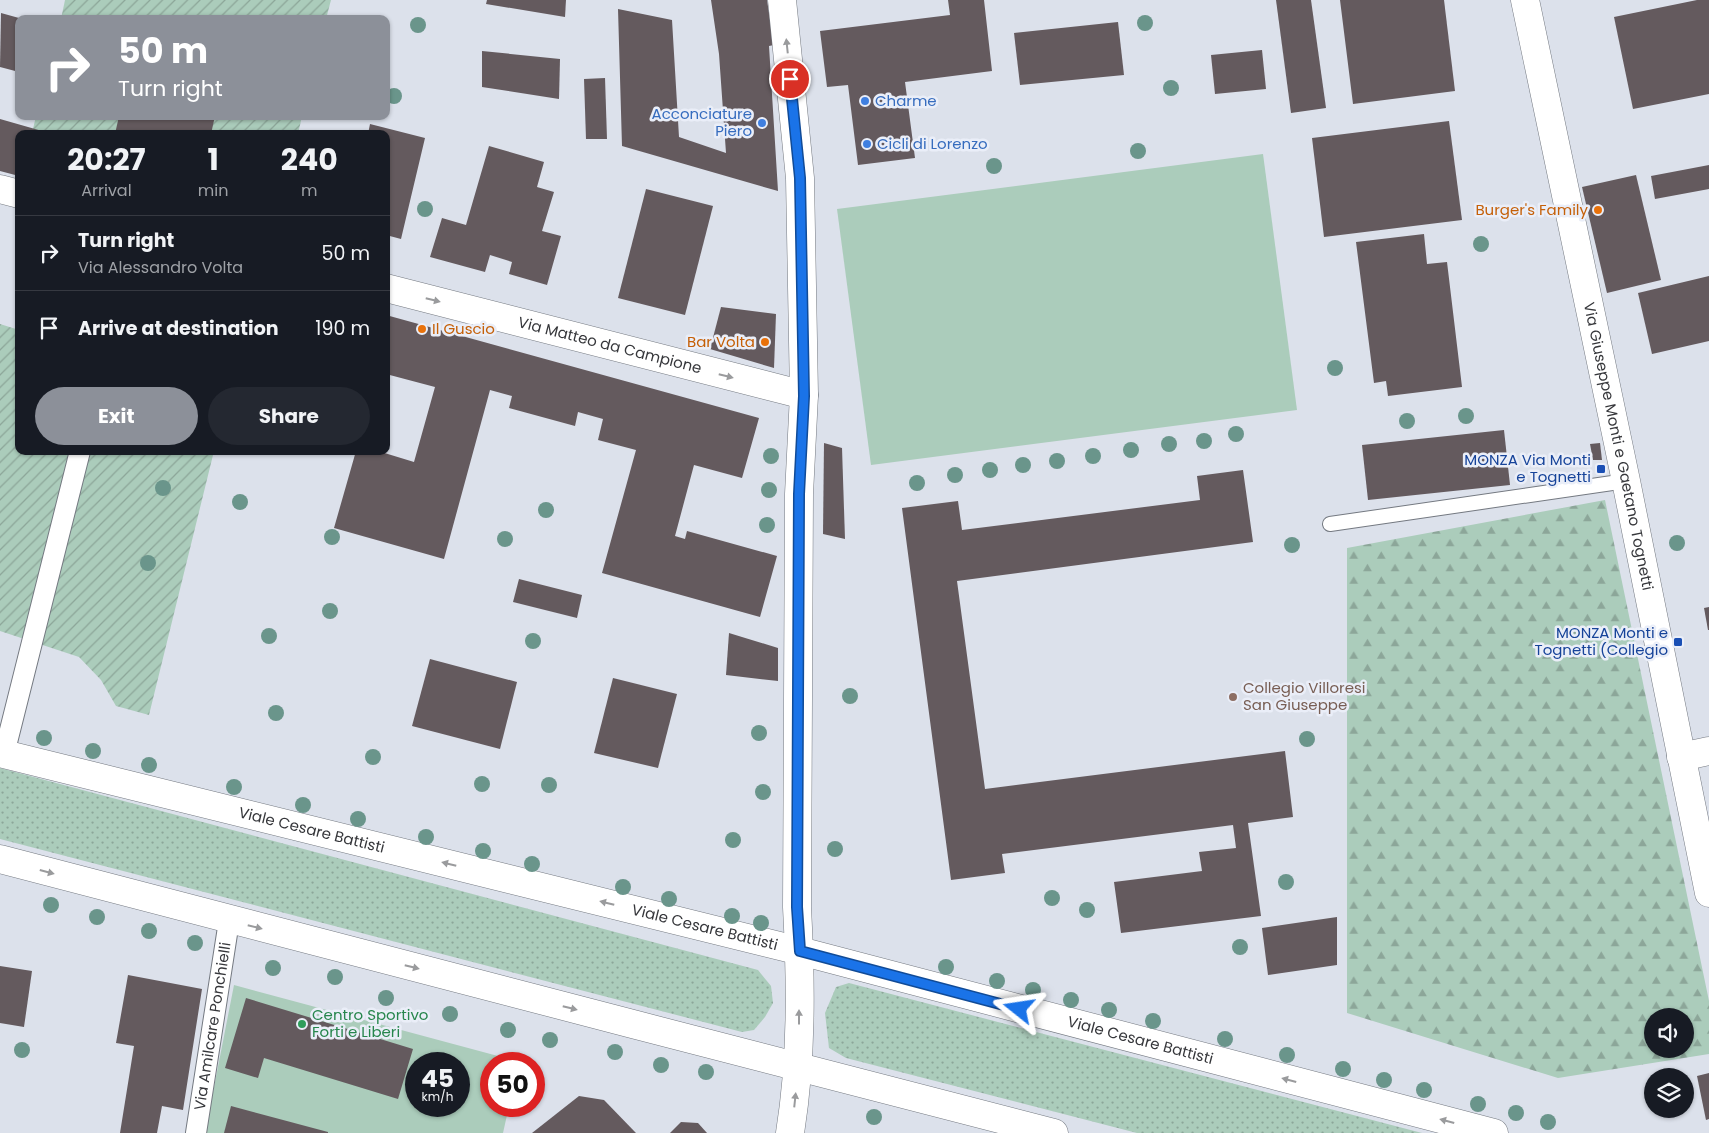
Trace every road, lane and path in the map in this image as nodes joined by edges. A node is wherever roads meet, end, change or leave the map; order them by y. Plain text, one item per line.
1 (782, 0) edge
2 (1524, 0) edge
3 (0, 189) edge
4 (15, 193) edge
5 (390, 289) edge
6 (804, 396) junction
7 (79, 455) edge
8 (1626, 481) junction
9 (1330, 524) dead end
10 (1709, 751) edge
11 (2, 753) edge
12 (1681, 757) junction
13 (0, 859) edge
14 (1709, 893) edge
15 (229, 921) junction
16 (800, 951) junction
17 (799, 1066) junction
18 (196, 1133) edge
19 (790, 1133) edge
20 (1054, 1133) edge
21 (1494, 1133) edge

6 -> 1 main road
2 - 8 main road, Via Giuseppe Monti e Gaetano Tognetti
3 - 4 main road
5 -> 6 main road, Via Matteo da Campione
6 - 16 main road
7 - 11 street
8 - 9 lane
8 - 12 main road, Via Giuseppe Monti e Gaetano Tognetti
10 - 12 main road
16 -> 11 main road, Viale Cesare Battisti
12 - 14 main road, Via Giuseppe Monti e Gaetano Tognetti
13 -> 15 main road
15 -> 17 main road
15 - 18 street, Via Amilcare Ponchielli
17 -> 16 main road
21 -> 16 main road, Viale Cesare Battisti
19 -> 17 main road
17 - 20 main road

